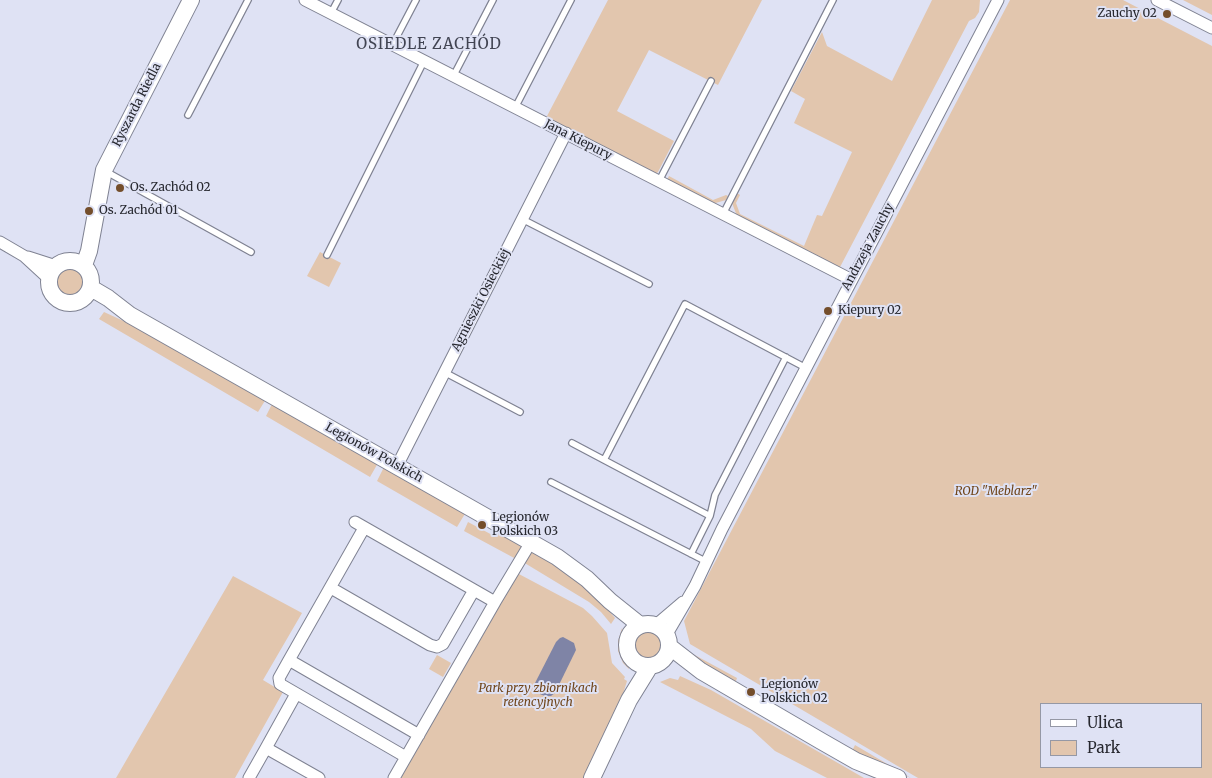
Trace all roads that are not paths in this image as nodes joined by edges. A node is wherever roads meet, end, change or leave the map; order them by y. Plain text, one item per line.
1 (190, 0) edge
2 (248, 0) edge
3 (306, 0) edge
4 (338, 0) edge
5 (416, 0) edge
6 (493, 0) edge
7 (571, 0) edge
8 (833, 0) edge
9 (998, 0) edge
10 (1158, 0) edge
11 (331, 13) junction
12 (1212, 28) edge
13 (395, 40) dead end
14 (424, 61) junction
15 (456, 72) dead end
16 (711, 81) dead end
17 (517, 104) dead end
18 (188, 115) dead end
19 (566, 133) junction
20 (104, 170) junction
21 (659, 181) junction
22 (723, 214) junction
23 (522, 219) junction
24 (0, 242) edge
25 (251, 252) dead end
26 (327, 255) dead end
27 (65, 268) junction
28 (852, 280) junction
29 (649, 284) dead end
30 (88, 293) junction
31 (786, 357) junction
32 (806, 368) junction
33 (444, 372) junction
34 (520, 412) dead end
35 (572, 443) dead end
36 (604, 460) junction
37 (397, 466) junction
38 (551, 482) dead end
39 (710, 516) junction
40 (531, 542) junction
41 (691, 554) junction
42 (707, 562) junction
43 (331, 588) junction
44 (474, 590) junction
45 (495, 602) junction
46 (635, 630) junction
47 (661, 646) junction
48 (289, 660) junction
49 (634, 660) junction
50 (296, 694) junction
51 (629, 700) junction
52 (419, 735) junction
53 (266, 748) junction
54 (406, 757) junction
55 (249, 778) edge
56 (319, 778) edge
57 (394, 778) edge
58 (592, 778) edge
59 (898, 778) edge

1 - 20 street, Ryszarda Riedla
2 - 18 lane
3 - 11 street, Jana Kiepury
4 - 11 lane
5 - 13 lane
6 - 15 lane
7 - 17 lane
8 - 22 lane
9 - 28 street, Andrzeja Zauchy
10 - 12 street
11 - 14 street, Jana Kiepury
14 - 19 street, Jana Kiepury
14 - 26 lane
16 - 21 lane
19 - 21 street, Jana Kiepury
19 - 23 street, Agnieszki Osieckiej
20 - 25 lane
20 - 27 street, Ryszarda Riedla
21 - 22 street, Jana Kiepury
22 - 28 street, Jana Kiepury
23 - 29 lane
23 - 33 street, Agnieszki Osieckiej
24 - 27 street
27 - 30 street
27 - 30 street
28 - 32 street, Andrzeja Zauchy
30 - 37 street, Legionów Polskich
31 - 32 lane
31 - 36 lane
31 - 39 lane
32 - 42 street, Andrzeja Zauchy
33 - 34 lane
33 - 37 street, Agnieszki Osieckiej
35 - 36 lane
36 - 39 lane
37 - 40 street, Legionów Polskich
38 - 41 lane
39 - 41 lane
40 - 45 street
40 - 46 street, Legionów Polskich
41 - 42 lane
42 - 47 street, Andrzeja Zauchy
43 - 44 street
43 - 44 street
43 - 48 street
44 - 45 street
45 - 52 street
46 - 47 street
46 - 49 street
47 - 49 street
47 - 51 street
47 - 59 street
48 - 50 street
48 - 52 street
49 - 51 street
50 - 53 street
50 - 54 street
51 - 58 street
52 - 54 street
53 - 55 street
53 - 56 street
54 - 57 street

